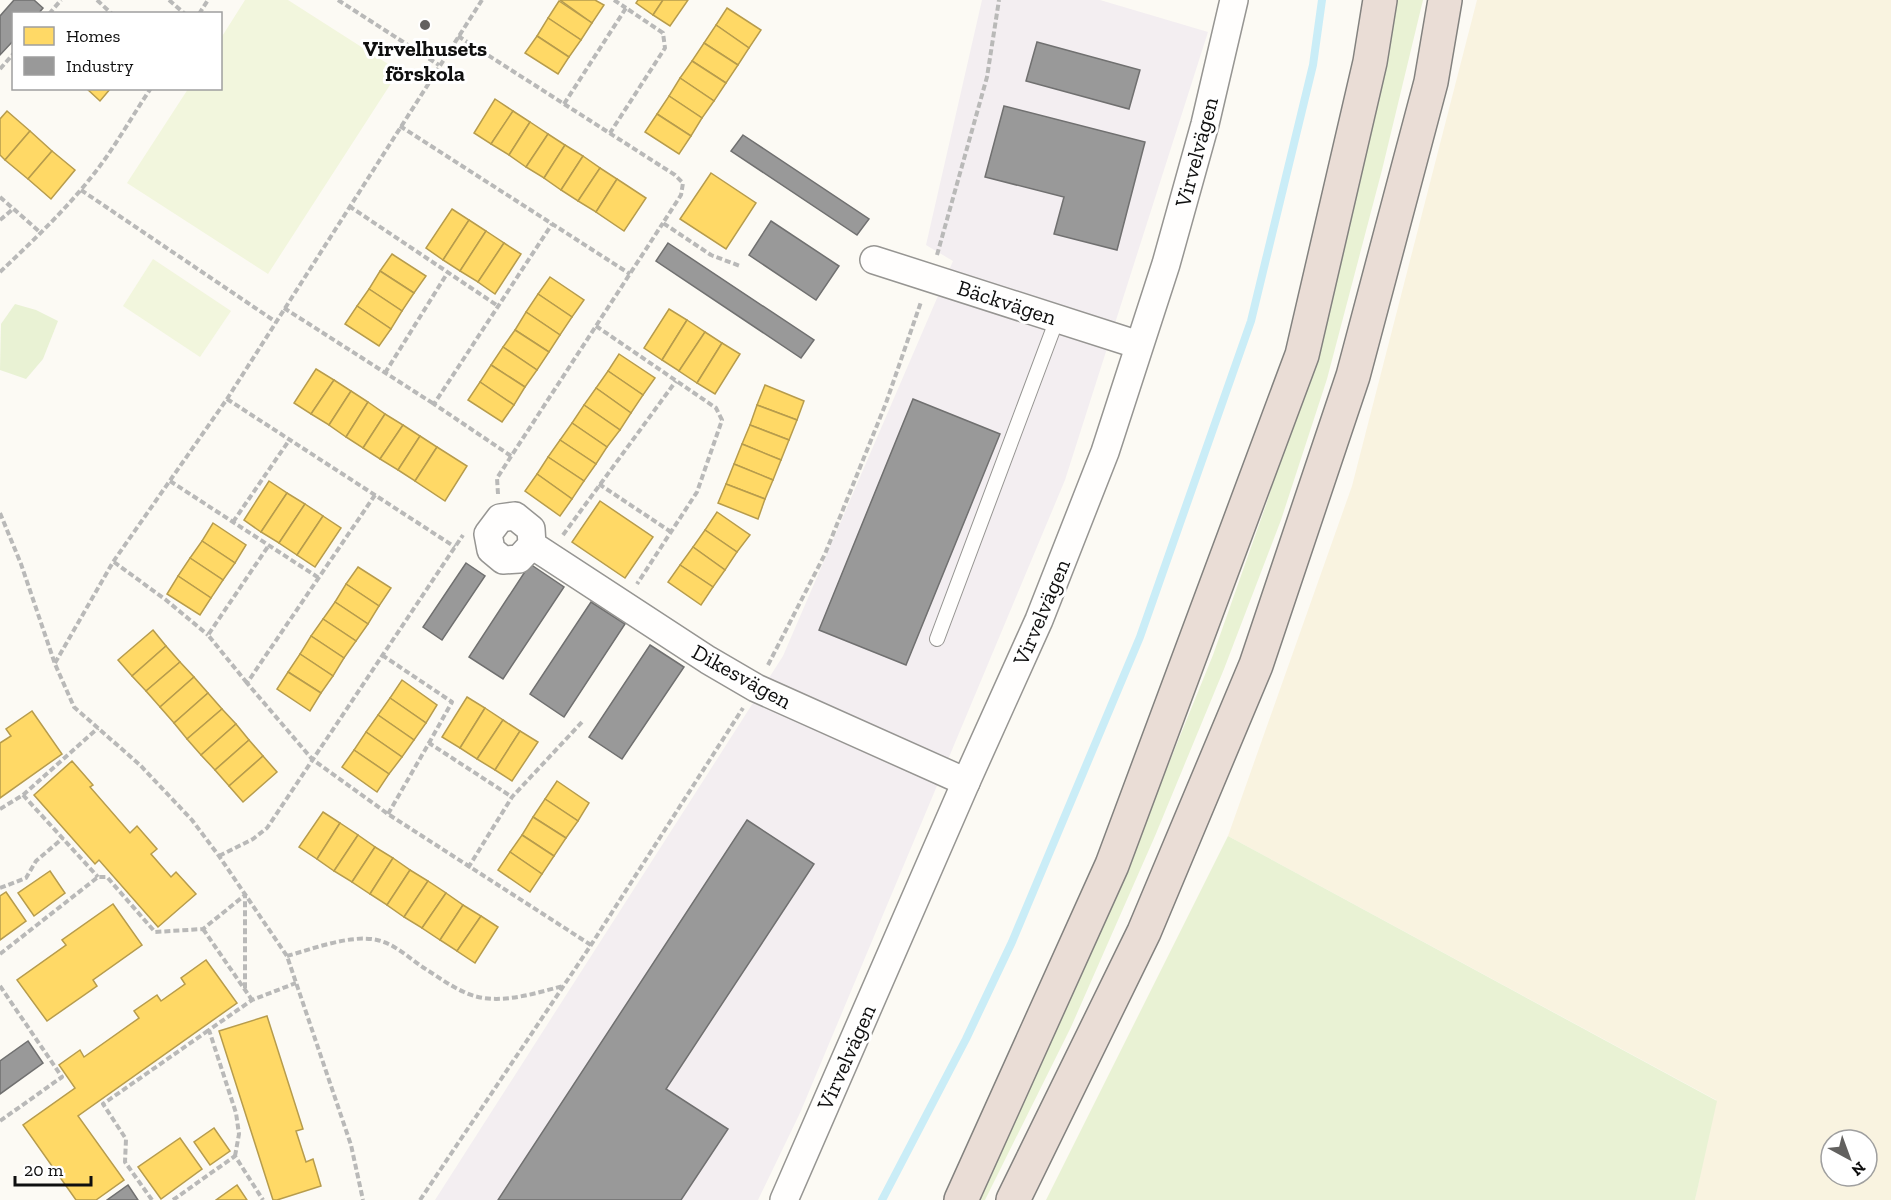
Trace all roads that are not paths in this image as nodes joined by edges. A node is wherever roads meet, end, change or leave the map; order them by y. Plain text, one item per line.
1 (1234, 0) edge
2 (1380, 0) edge
3 (1445, 0) edge
4 (874, 260) dead end
5 (1057, 319) junction
6 (1139, 345) junction
7 (540, 551) junction
8 (937, 639) dead end
9 (966, 782) junction
10 (784, 1200) edge
11 (961, 1200) edge
12 (1013, 1200) edge

1 - 6 street, Virvelvägen
2 - 11 highway
3 - 12 highway
4 - 5 street, Bäckvägen
5 - 6 street, Bäckvägen
5 - 8 lane
6 - 9 street, Virvelvägen
7 - 7 street
7 - 9 street, Dikesvägen
9 - 10 street, Virvelvägen

